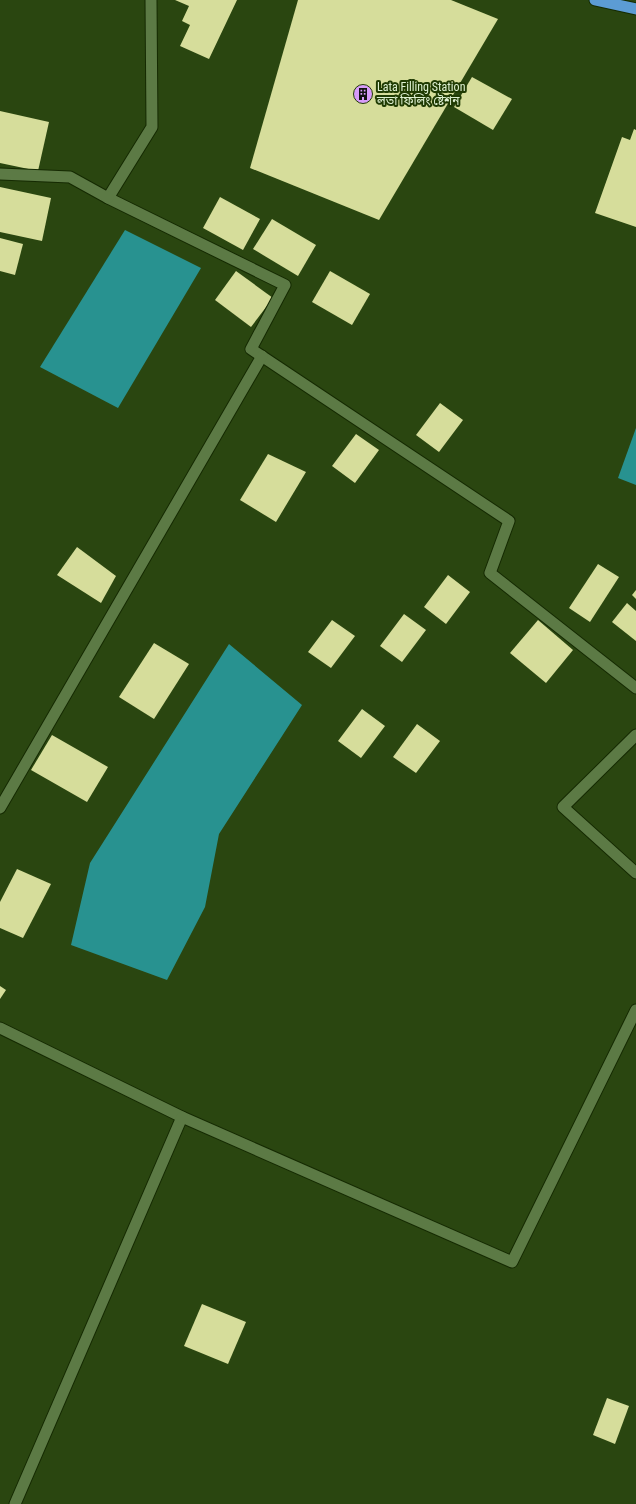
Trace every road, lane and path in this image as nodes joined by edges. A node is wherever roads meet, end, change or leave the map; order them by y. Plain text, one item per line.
1 (151, 0) edge
2 (595, 0) edge
3 (630, 5) edge
4 (0, 174) edge
5 (108, 198) junction
6 (262, 356) junction
7 (636, 688) edge
8 (636, 734) edge
9 (0, 808) edge
10 (636, 873) edge
11 (636, 1010) edge
12 (0, 1028) edge
13 (182, 1117) junction
14 (15, 1504) edge

1 - 5 street
2 - 3 highway
4 - 5 street
5 - 6 street
6 - 7 street
6 - 9 street
8 - 10 street
11 - 13 street
12 - 13 street
13 - 14 street

